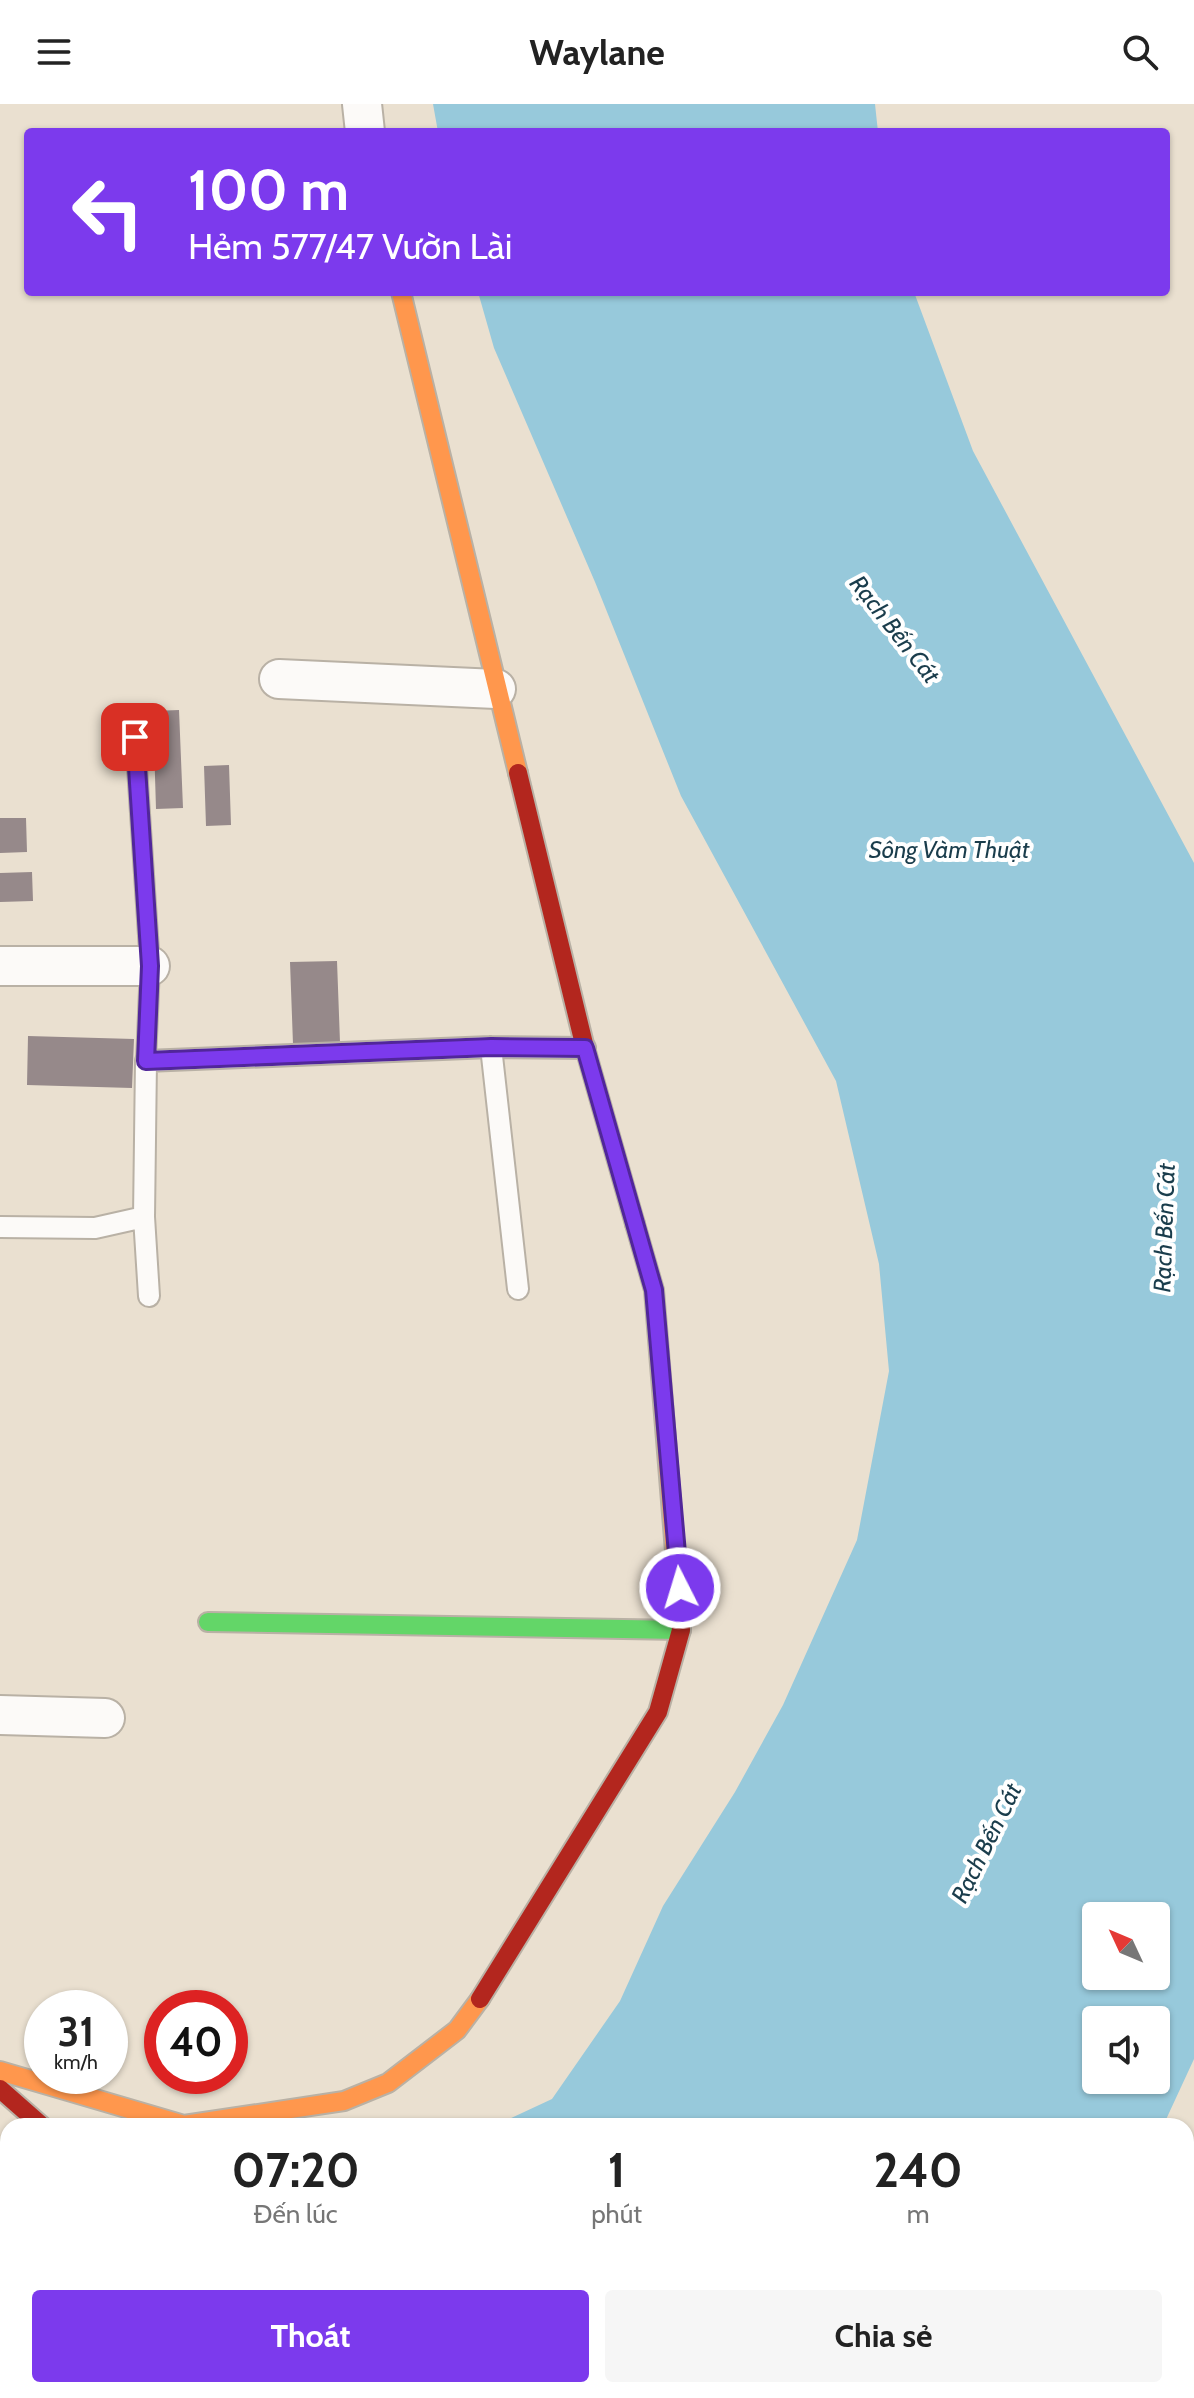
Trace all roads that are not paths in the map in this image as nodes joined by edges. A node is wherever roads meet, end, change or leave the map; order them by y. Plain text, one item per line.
1 (362, 104) edge
2 (365, 128) edge
3 (402, 296) edge
4 (279, 679) dead end
5 (496, 689) junction
6 (135, 737) dead end
7 (0, 966) edge
8 (150, 966) junction
9 (491, 1047) junction
10 (585, 1048) junction
11 (146, 1061) junction
12 (144, 1217) junction
13 (0, 1227) edge
14 (518, 1289) dead end
15 (149, 1296) dead end
16 (208, 1622) dead end
17 (681, 1630) junction
18 (0, 1715) edge
19 (105, 1718) dead end
20 (0, 2071) edge
21 (24, 2078) edge
22 (0, 2089) edge
23 (58, 2094) edge
24 (76, 2094) edge
25 (81, 2116) dead end
26 (34, 2118) edge
27 (160, 2118) edge
28 (231, 2118) edge

1 - 2 street
3 - 5 street
4 - 5 street
5 - 10 street
6 - 8 street
7 - 8 street
8 - 11 street
9 - 10 lane
9 - 11 lane
9 - 14 lane
10 - 17 street
11 - 12 lane
12 - 13 lane
12 - 15 lane
16 - 17 street
17 - 28 street
18 - 19 street
20 - 21 street
22 - 26 street
23 - 25 street
24 - 27 street

